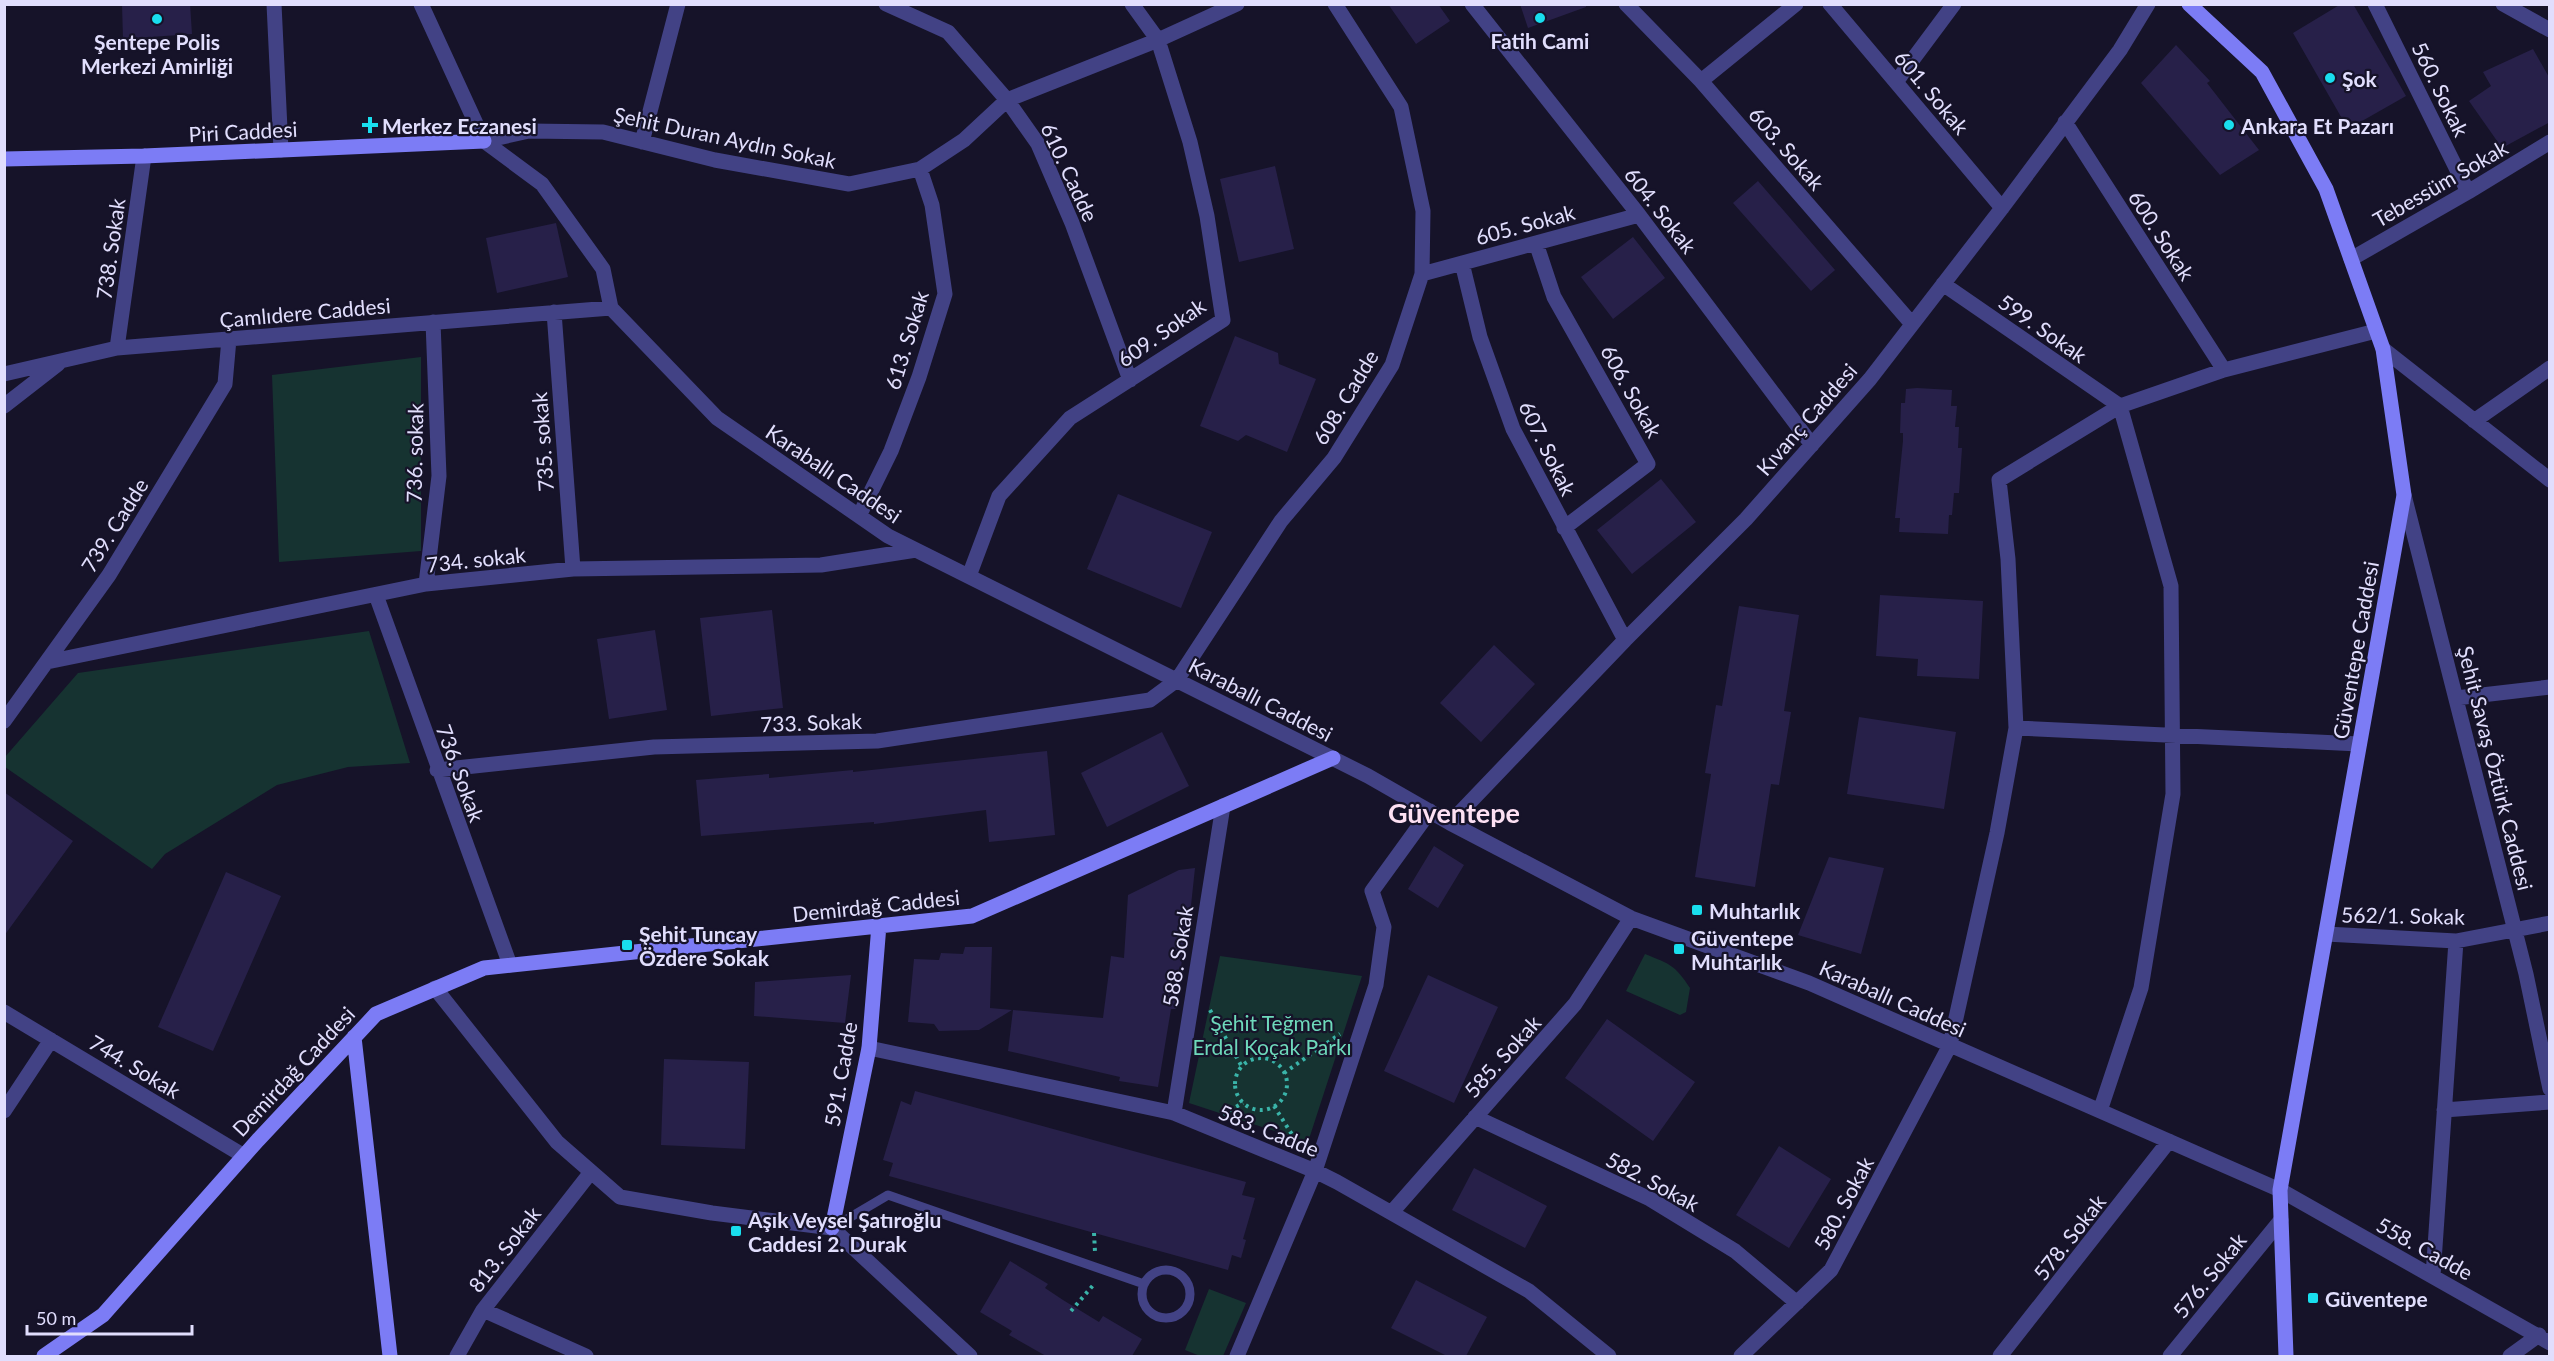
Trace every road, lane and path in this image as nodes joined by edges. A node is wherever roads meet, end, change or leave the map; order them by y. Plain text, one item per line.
1 (274, 4) edge
2 (421, 4) edge
3 (678, 4) edge
4 (886, 4) edge
5 (1132, 4) edge
6 (1236, 4) edge
7 (1335, 4) edge
8 (1472, 4) edge
9 (1626, 4) edge
10 (1796, 4) edge
11 (1830, 4) edge
12 (1954, 4) edge
13 (2148, 4) edge
14 (2189, 4) edge
15 (2375, 4) edge
16 (2504, 4) edge
17 (2550, 30) edge
18 (1158, 40) junction
19 (1701, 81) junction
20 (1896, 82) junction
21 (1007, 100) junction
22 (2065, 122) junction
23 (484, 141) junction
24 (642, 142) junction
25 (2550, 142) edge
26 (281, 150) junction
27 (144, 156) junction
28 (4, 159) edge
29 (920, 169) junction
30 (2468, 192) junction
31 (2002, 208) junction
32 (1639, 215) junction
33 (1536, 243) junction
34 (2351, 259) junction
35 (1462, 263) junction
36 (1422, 274) junction
37 (1943, 284) junction
38 (611, 308) junction
39 (554, 312) junction
40 (433, 322) junction
41 (1912, 324) junction
42 (2376, 331) junction
43 (229, 339) junction
44 (117, 348) junction
45 (2383, 350) junction
46 (62, 361) junction
47 (2550, 368) edge
48 (2224, 370) junction
49 (4, 374) edge
50 (1130, 380) junction
51 (4, 406) edge
52 (2120, 406) junction
53 (2474, 421) junction
54 (1812, 445) junction
55 (2550, 480) edge
56 (2404, 495) junction
57 (859, 516) junction
58 (1564, 528) junction
59 (915, 550) junction
60 (573, 569) junction
61 (969, 576) junction
62 (426, 584) junction
63 (376, 595) junction
64 (1624, 639) junction
65 (47, 662) junction
66 (1177, 680) junction
67 (2550, 687) edge
68 (2456, 698) junction
69 (4, 721) edge
70 (2016, 728) junction
71 (2173, 735) junction
72 (2360, 744) junction
73 (1333, 758) junction
74 (437, 770) junction
75 (1223, 806) junction
76 (1431, 811) junction
77 (1450, 822) junction
78 (1631, 918) junction
79 (2550, 922) edge
80 (879, 926) junction
81 (2515, 928) junction
82 (2325, 934) junction
83 (2456, 941) junction
84 (510, 965) junction
85 (1195, 982) junction
86 (435, 988) junction
87 (4, 1012) edge
88 (1365, 1017) junction
89 (354, 1037) junction
90 (51, 1040) junction
91 (1950, 1045) junction
92 (869, 1048) junction
93 (1242, 1067) junction
94 (1284, 1073) junction
95 (2550, 1089) edge
96 (2550, 1102) edge
97 (1274, 1106) junction
98 (2444, 1110) junction
99 (4, 1111) edge
100 (2100, 1111) junction
101 (1174, 1113) junction
102 (1475, 1117) junction
103 (2169, 1141) junction
104 (244, 1156) junction
105 (1315, 1171) junction
106 (591, 1172) junction
107 (2280, 1190) junction
108 (1392, 1212) junction
109 (2281, 1220) junction
110 (832, 1228) junction
111 (1105, 1270) junction
112 (2433, 1276) junction
113 (1144, 1284) junction
114 (1797, 1303) junction
115 (483, 1310) junction
116 (1071, 1311) dead end
117 (2544, 1339) edge
118 (44, 1356) edge
119 (390, 1356) edge
120 (457, 1356) edge
121 (586, 1356) edge
122 (970, 1356) edge
123 (1237, 1356) edge
124 (1609, 1356) edge
125 (1741, 1356) edge
126 (2000, 1356) edge
127 (2170, 1356) edge
128 (2286, 1356) edge
129 (2510, 1356) edge

1 - 26 street
2 - 23 street
3 - 24 street
4 - 21 street, 610. Cadde
5 - 18 street, 609. Sokak
6 - 18 street, Şehit Duran Aydın Sokak
7 - 36 street, 608. Cadde
8 - 32 street, 604. Sokak
9 - 19 street, 603. Sokak
10 - 19 street
11 - 20 street, 601. Sokak
12 - 20 street
13 - 22 street, Kıvanç Caddesi
14 - 34 street, Güventepe Caddesi
15 - 30 street, 560. Sokak
16 - 17 street
18 - 21 street, Şehit Duran Aydın Sokak
18 - 50 street, 609. Sokak
19 - 41 street, 603. Sokak
20 - 31 street, 601. Sokak
21 - 29 street, Şehit Duran Aydın Sokak
21 - 50 street, 610. Cadde
22 - 31 street, Kıvanç Caddesi
22 - 48 street, 600. Sokak
23 - 24 street, Şehit Duran Aydın Sokak
23 - 26 street, Piri Caddesi
23 - 38 street
24 - 29 street, Şehit Duran Aydın Sokak
25 - 30 street, Tebessüm Sokak
26 - 27 street, Piri Caddesi
27 - 28 street, Piri Caddesi
27 - 44 street, 738. Sokak
29 - 57 street, 613. Sokak
30 - 34 street, Tebessüm Sokak
31 - 37 street, Kıvanç Caddesi
32 - 33 street, 605. Sokak
32 - 54 street, 604. Sokak
33 - 35 street, 605. Sokak
33 - 58 street, 606. Sokak
34 - 42 street, Güventepe Caddesi
35 - 36 street, 605. Sokak
35 - 58 street, 607. Sokak
36 - 66 street, 608. Cadde
37 - 41 street, Kıvanç Caddesi
37 - 52 street, 599. Sokak
38 - 39 street, Çamlıdere Caddesi
38 - 57 street, Karaballı Caddesi
39 - 40 street, Çamlıdere Caddesi
39 - 60 street, 735. sokak
40 - 43 street, Çamlıdere Caddesi
40 - 62 street, 736. sokak
41 - 54 street, Kıvanç Caddesi
42 - 45 street, Güventepe Caddesi
42 - 48 street
43 - 44 street, Çamlıdere Caddesi
43 - 65 street, 739. Cadde
44 - 46 street, Çamlıdere Caddesi
45 - 53 street
45 - 56 street, Güventepe Caddesi
46 - 49 street, Çamlıdere Caddesi
46 - 51 street
47 - 53 street
48 - 52 street
50 - 61 street, 609. Sokak
52 - 70 street, 580. Sokak
52 - 71 street
53 - 55 street
54 - 64 street, Kıvanç Caddesi
56 - 68 street, Şehit Savaş Öztürk Caddesi
56 - 72 street, Güventepe Caddesi
57 - 59 street, Karaballı Caddesi
58 - 64 street, 607. Sokak
59 - 60 street, 734. sokak
59 - 61 street, Karaballı Caddesi
60 - 62 street, 734. sokak
61 - 66 street, Karaballı Caddesi
62 - 63 street, 734. sokak
63 - 65 street, 734. sokak
63 - 74 street, 736. Sokak
64 - 77 street, Kıvanç Caddesi
65 - 69 street, 739. Cadde
66 - 73 street, Karaballı Caddesi
66 - 74 street, 733. Sokak
67 - 68 street
68 - 81 street, Şehit Savaş Öztürk Caddesi
70 - 71 street
70 - 91 street, 580. Sokak
71 - 72 street
71 - 100 street
72 - 82 street, Güventepe Caddesi
73 - 75 street, Demirdağ Caddesi
73 - 76 street, Karaballı Caddesi
74 - 84 street, 736. Sokak
75 - 80 street, Demirdağ Caddesi
75 - 85 street, 588. Sokak
76 - 77 street, Karaballı Caddesi
76 - 88 street
77 - 78 street, Karaballı Caddesi
78 - 91 street, Karaballı Caddesi
78 - 102 street, 585. Sokak
79 - 81 street, 562/1. Sokak
80 - 84 street, Demirdağ Caddesi
80 - 92 street, 591. Cadde
81 - 83 street, 562/1. Sokak
81 - 95 street, Şehit Savaş Öztürk Caddesi
82 - 83 street, 562/1. Sokak
82 - 107 street, Güventepe Caddesi
83 - 98 street
84 - 86 street, Demirdağ Caddesi
85 - 93 path
85 - 101 street, 588. Sokak
86 - 89 street, Demirdağ Caddesi
86 - 106 street
87 - 90 street, 744. Sokak
88 - 94 path
88 - 105 street
89 - 104 street, Demirdağ Caddesi
89 - 119 street
90 - 99 street
90 - 104 street, 744. Sokak
91 - 100 street, Karaballı Caddesi
91 - 114 street, 580. Sokak
92 - 101 street, 583. Cadde
92 - 110 street, 591. Cadde
93 - 94 path
93 - 97 path
94 - 97 path
96 - 98 street
97 - 105 path
98 - 112 street
100 - 103 street, Karaballı Caddesi
101 - 105 street, 583. Cadde
102 - 108 street, 585. Sokak
102 - 114 street, 582. Sokak
103 - 107 street, Karaballı Caddesi
103 - 126 street, 578. Sokak
104 - 118 street, Demirdağ Caddesi
105 - 108 street, 583. Cadde
105 - 123 street
106 - 110 street
106 - 115 street, 813. Sokak
107 - 109 street, Güventepe Caddesi
107 - 112 street, 558. Cadde
108 - 124 street, 583. Cadde
109 - 127 street, 576. Sokak
109 - 128 street, Güventepe Caddesi
110 - 111 lane
110 - 122 street
111 - 113 lane
111 - 116 path
112 - 117 street, 558. Cadde
113 - 113 lane
114 - 125 street, 580. Sokak
115 - 120 street, 813. Sokak
115 - 121 street
117 - 129 street

